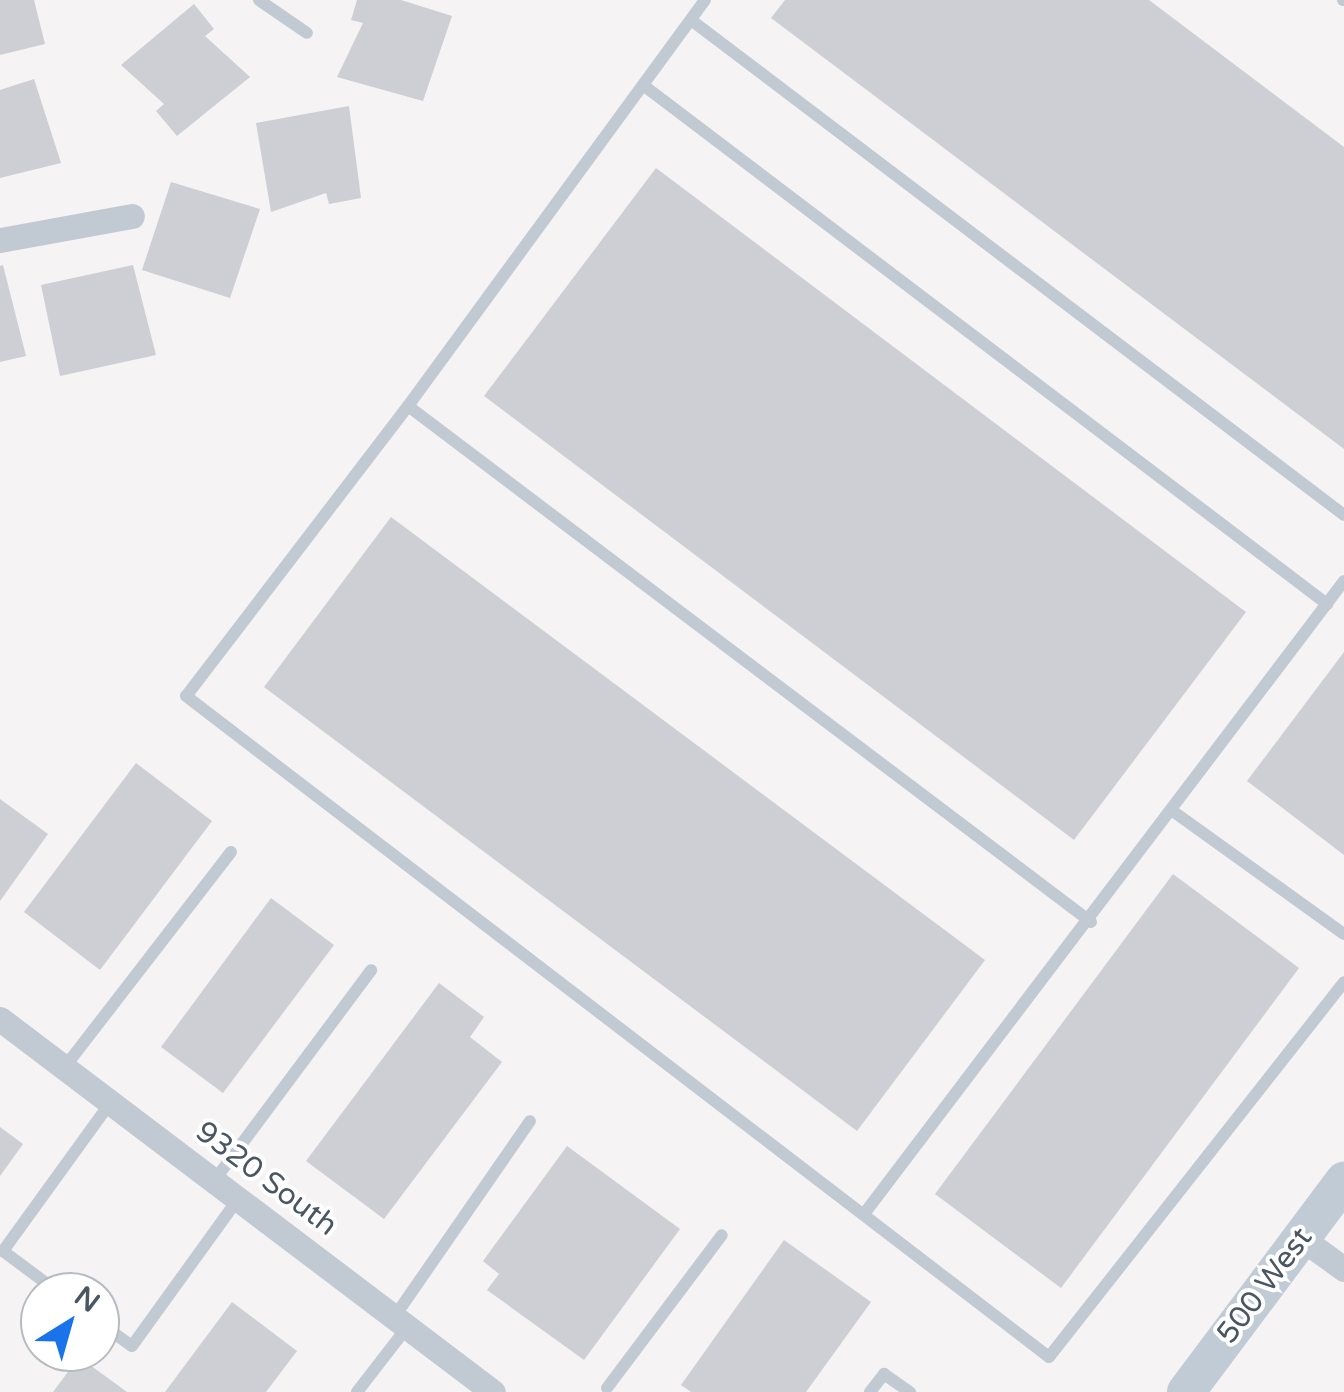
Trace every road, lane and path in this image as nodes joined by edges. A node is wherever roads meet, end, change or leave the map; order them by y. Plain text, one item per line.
1 (259, 0) edge
2 (705, 0) edge
3 (691, 20) junction
4 (307, 34) dead end
5 (643, 84) junction
6 (132, 216) dead end
7 (0, 240) edge
8 (408, 406) junction
9 (1344, 515) edge
10 (1344, 581) edge
11 (1327, 604) junction
12 (1174, 812) junction
13 (231, 852) dead end
14 (1091, 922) junction
15 (1344, 934) edge
16 (371, 970) dead end
17 (1344, 982) edge
18 (0, 1019) edge
19 (64, 1068) junction
20 (110, 1103) junction
21 (530, 1121) dead end
22 (1344, 1180) edge
23 (214, 1181) junction
24 (238, 1199) junction
25 (864, 1214) junction
26 (722, 1235) dead end
27 (1300, 1238) junction
28 (1344, 1269) edge
29 (31, 1272) edge
30 (401, 1321) junction
31 (120, 1337) edge
32 (608, 1391) edge
33 (356, 1392) edge
34 (494, 1392) edge
35 (870, 1392) edge
36 (910, 1392) edge
37 (1186, 1392) edge

1 - 4 lane
2 - 3 lane
3 - 5 lane
3 - 9 lane
5 - 8 lane
5 - 11 lane
6 - 7 street
8 - 14 lane
8 - 25 lane
10 - 11 lane
11 - 12 lane
12 - 14 lane
12 - 15 lane
13 - 19 lane
14 - 25 lane
16 - 23 lane
17 - 25 lane
18 - 19 street, 9320 South
19 - 20 street, 9320 South
20 - 23 street, 9320 South
20 - 29 lane
21 - 30 lane
22 - 27 main road, 500 West
23 - 24 street, 9320 South
24 - 30 street, 9320 South
24 - 31 lane
26 - 32 lane
27 - 28 street
27 - 37 main road, 500 West
30 - 33 lane
30 - 34 street, 9320 South
35 - 36 lane

